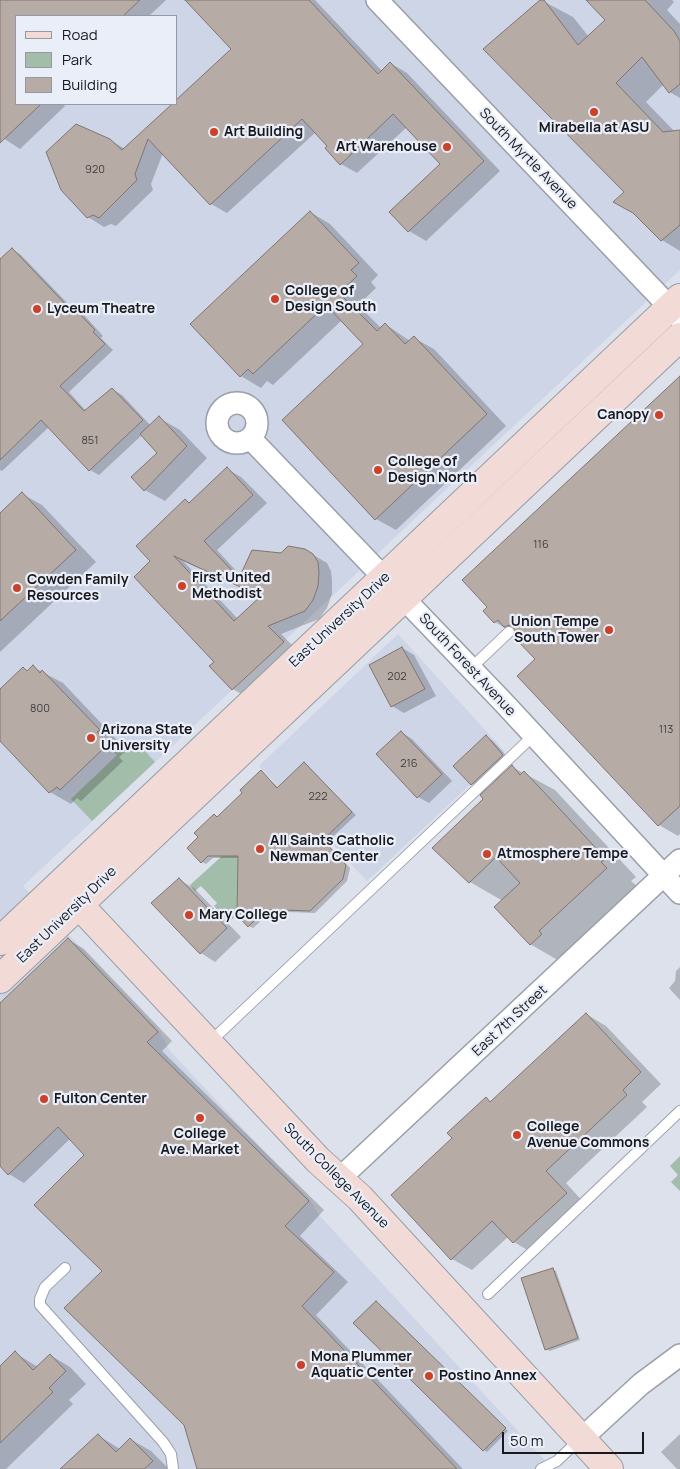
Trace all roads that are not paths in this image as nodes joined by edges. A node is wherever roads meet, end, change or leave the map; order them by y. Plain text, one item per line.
1 (377, 0) edge
2 (677, 308) edge
3 (680, 337) edge
4 (250, 438) dead end
5 (394, 588) junction
6 (510, 632) dead end
7 (470, 668) junction
8 (533, 736) junction
9 (680, 860) edge
10 (664, 876) junction
11 (60, 884) junction
12 (680, 894) edge
13 (78, 904) junction
14 (0, 941) edge
15 (0, 979) edge
16 (209, 1044) junction
17 (680, 1111) edge
18 (338, 1180) junction
19 (64, 1268) dead end
20 (488, 1294) dead end
21 (680, 1355) edge
22 (581, 1439) junction
23 (173, 1469) edge
24 (541, 1469) edge
25 (610, 1469) edge

1 - 2 street, South Myrtle Avenue
2 - 5 main road, East University Drive
3 - 5 main road, East University Drive
4 - 5 street, South Forest Avenue
5 - 7 street, South Forest Avenue
5 - 11 main road, East University Drive
5 - 13 main road, East University Drive
6 - 7 lane
7 - 8 street, South Forest Avenue
8 - 10 street, South Forest Avenue
8 - 16 lane
9 - 10 street, East 7th Street
10 - 12 street, South Forest Avenue
10 - 18 street, East 7th Street
11 - 13 main road, South College Avenue
11 - 14 main road, East University Drive
13 - 15 main road, East University Drive
13 - 16 main road, South College Avenue
16 - 18 main road, South College Avenue
17 - 20 lane
18 - 22 main road, South College Avenue
19 - 23 lane
21 - 22 street
22 - 24 lane
22 - 25 main road, South College Avenue

